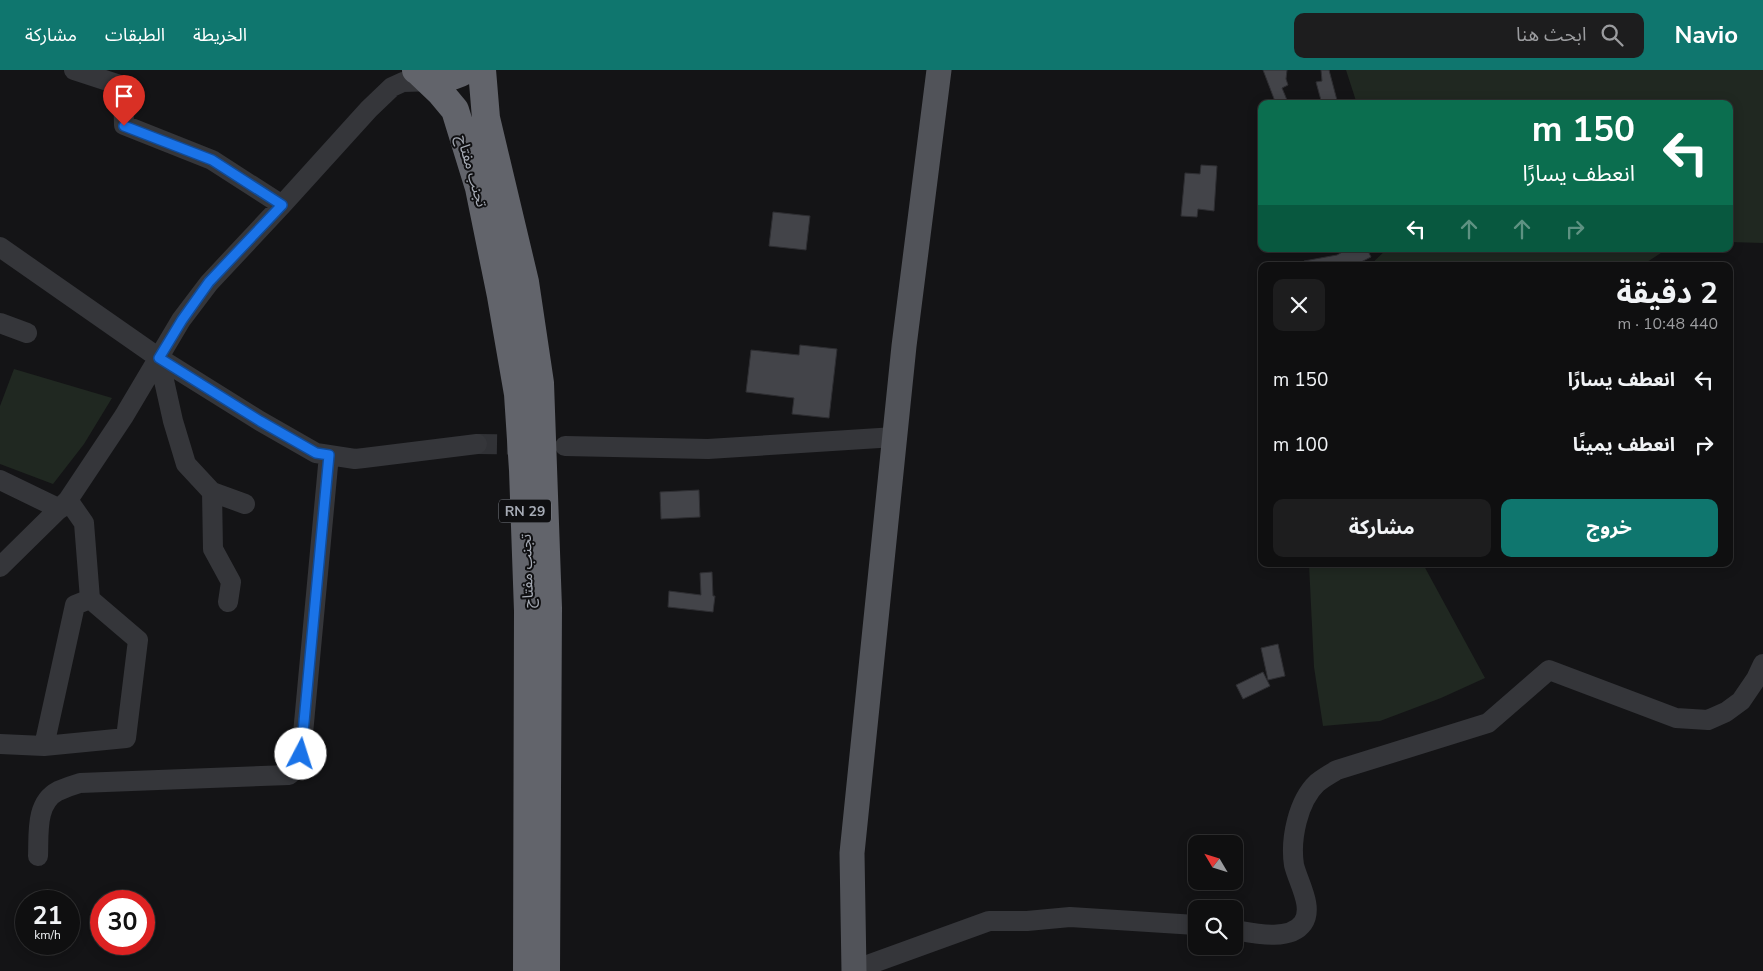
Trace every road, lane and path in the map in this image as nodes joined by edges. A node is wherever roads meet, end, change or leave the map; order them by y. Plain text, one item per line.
1 (74, 70) edge
2 (392, 70) edge
3 (482, 70) edge
4 (939, 70) edge
5 (435, 74) edge
6 (368, 109) junction
7 (282, 205) junction
8 (0, 247) edge
9 (0, 323) edge
10 (27, 333) dead end
11 (159, 358) junction
12 (896, 437) junction
13 (477, 444) tunnel mouth
14 (565, 446) dead end
15 (329, 455) junction
16 (0, 480) edge
17 (212, 492) junction
18 (64, 504) junction
19 (245, 504) dead end
20 (4, 558) edge
21 (90, 599) junction
22 (228, 602) dead end
23 (1763, 664) edge
24 (0, 744) edge
25 (44, 746) junction
26 (38, 856) dead end
27 (1188, 924) edge
28 (1243, 931) edge
29 (854, 970) edge
30 (527, 971) edge
31 (546, 971) edge

1 - 7 street
2 - 6 street
3 - 31 highway, تجنب مفتاح / RN 29
4 - 12 main road
5 - 6 street
5 - 30 highway, تجنب مفتاح / RN 29
6 - 7 street
7 - 11 street
8 - 11 street
9 - 10 street
11 - 15 street
11 - 17 street
11 - 18 street
12 - 14 street
12 - 29 main road
13 - 15 street
15 - 26 street
16 - 18 street
17 - 19 street
17 - 22 street
18 - 20 street
18 - 21 street
21 - 25 street
21 - 25 street
23 - 28 street
24 - 25 street
27 - 29 street

